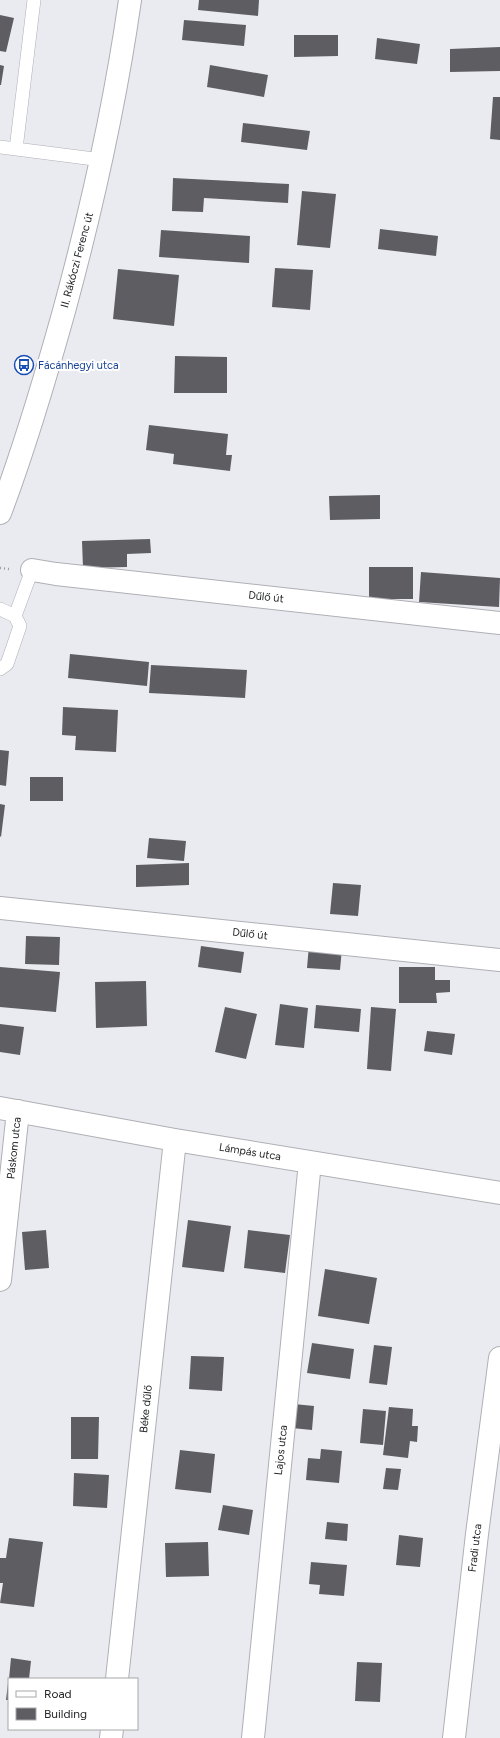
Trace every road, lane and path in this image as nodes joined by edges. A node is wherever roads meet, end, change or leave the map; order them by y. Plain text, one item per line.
1 (34, 0) edge
2 (130, 0) edge
3 (0, 147) edge
4 (16, 149) junction
5 (102, 160) junction
6 (0, 513) edge
7 (32, 570) joint
8 (0, 609) edge
9 (15, 616) junction
10 (500, 623) edge
11 (0, 669) edge
12 (0, 908) edge
13 (500, 960) edge
14 (9, 1110) edge
15 (175, 1140) junction
16 (310, 1162) junction
17 (500, 1193) edge
18 (0, 1280) edge
19 (500, 1358) edge
20 (117, 1678) edge
21 (253, 1738) edge
22 (454, 1738) edge

1 - 4 lane
2 - 5 street, II. Rákóczi Ferenc út
3 - 4 lane
4 - 5 lane
5 - 6 street, II. Rákóczi Ferenc út
7 - 9 lane
7 - 10 street, Dűlő út
8 - 9 lane
9 - 11 lane
12 - 13 street, Dűlő út
14 - 15 street, Lámpás utca
14 - 18 street, Páskom utca
15 - 16 street, Lámpás utca
15 - 20 street, Béke dűlő
16 - 17 street, Lámpás utca
16 - 21 street, Lajos utca
19 - 22 street, Fradi utca

